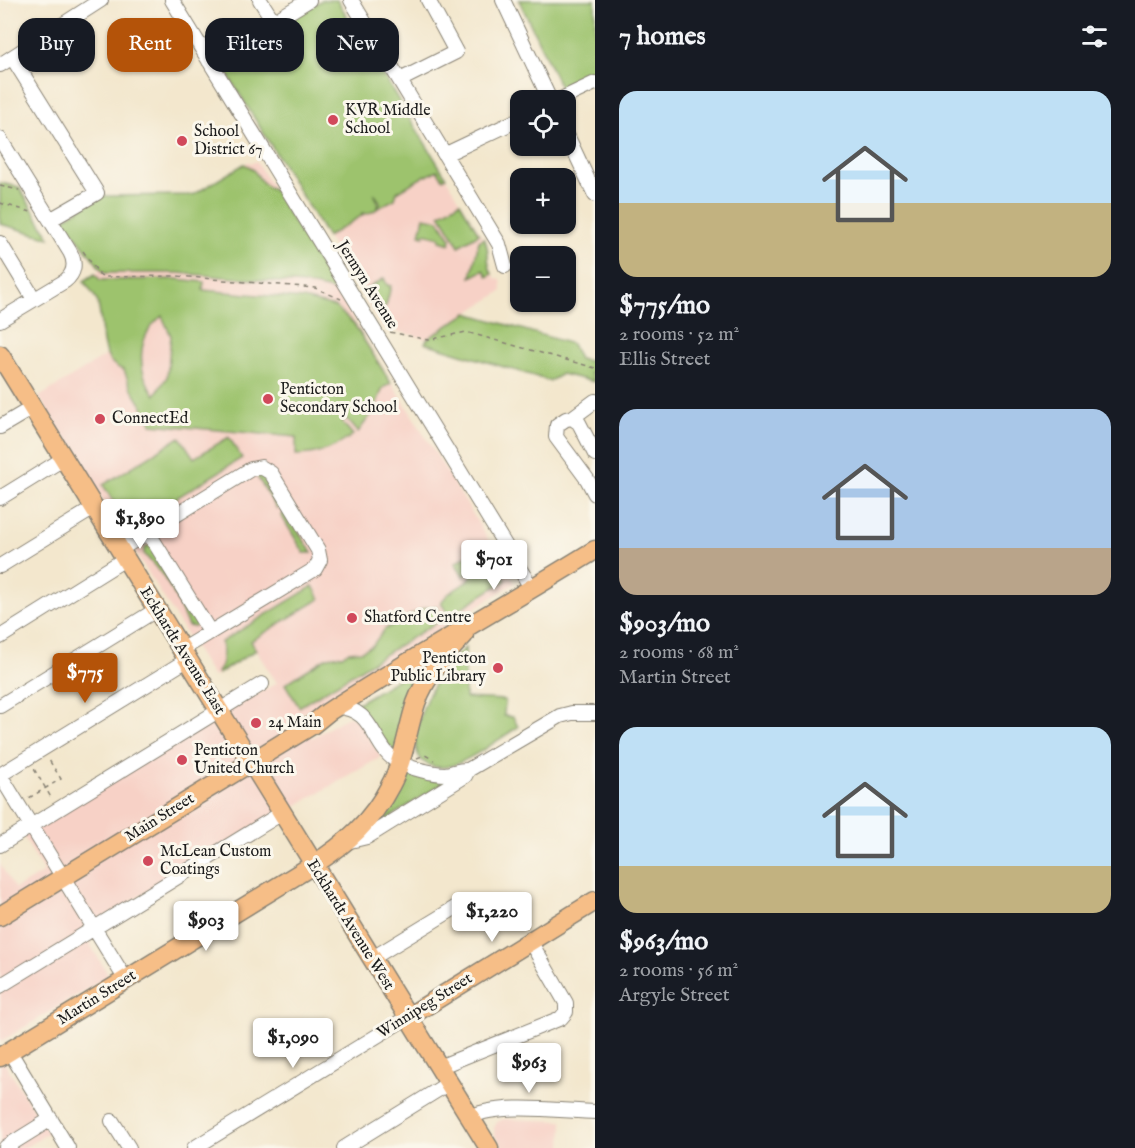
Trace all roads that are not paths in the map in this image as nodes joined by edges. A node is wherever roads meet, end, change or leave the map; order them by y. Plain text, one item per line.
1 (101, 0) edge
2 (172, 0) edge
3 (260, 0) edge
4 (309, 0) edge
5 (351, 0) edge
6 (428, 0) edge
7 (503, 0) edge
8 (79, 6) edge
9 (67, 18) edge
10 (271, 18) edge
11 (280, 18) edge
12 (18, 53) edge
13 (205, 54) edge
14 (12, 57) junction
15 (0, 65) edge
16 (216, 72) edge
17 (400, 80) junction
18 (595, 83) edge
19 (545, 90) edge
20 (576, 92) edge
21 (510, 124) edge
22 (0, 139) edge
23 (446, 154) junction
24 (576, 154) edge
25 (595, 195) edge
26 (50, 220) junction
27 (0, 243) edge
28 (505, 267) dead end
29 (34, 299) junction
30 (0, 320) edge
31 (0, 357) edge
32 (595, 400) edge
33 (32, 408) junction
34 (572, 418) junction
35 (0, 427) edge
36 (595, 454) edge
37 (63, 459) junction
38 (595, 494) edge
39 (0, 498) edge
40 (94, 508) junction
41 (148, 532) junction
42 (595, 550) edge
43 (122, 555) junction
44 (0, 566) edge
45 (532, 589) junction
46 (156, 610) junction
47 (476, 623) junction
48 (210, 632) junction
49 (0, 637) edge
50 (184, 655) junction
51 (262, 684) dead end
52 (0, 706) edge
53 (336, 707) junction
54 (218, 711) junction
55 (595, 713) edge
56 (250, 762) junction
57 (399, 763) junction
58 (468, 770) junction
59 (0, 775) edge
60 (282, 813) junction
61 (31, 825) junction
62 (346, 842) junction
63 (0, 844) edge
64 (313, 865) junction
65 (63, 878) junction
66 (595, 901) edge
67 (463, 903) dead end
68 (0, 916) edge
69 (94, 928) junction
70 (530, 941) junction
71 (371, 959) junction
72 (126, 980) junction
73 (0, 986) edge
74 (408, 1017) junction
75 (5, 1055) edge
76 (439, 1067) junction
77 (450, 1083) junction
78 (595, 1113) edge
79 (470, 1117) junction
80 (51, 1119) junction
81 (112, 1121) dead end
82 (6, 1147) edge
83 (68, 1148) edge
84 (129, 1148) edge
85 (194, 1148) edge
86 (344, 1148) edge
87 (489, 1148) edge

1 - 8 street
2 - 13 street, Jermyn Avenue
3 - 10 street
4 - 11 street
5 - 17 street
6 - 17 street
7 - 19 street
8 - 9 street
12 - 14 street
14 - 15 street
14 - 26 street
16 - 45 street, Jermyn Avenue
17 - 23 street
18 - 20 street
21 - 23 street
22 - 26 street
23 - 28 street
24 - 25 street
26 - 29 street
27 - 29 street
29 - 30 street
31 - 33 main road, Eckhardt Avenue East
32 - 34 street
33 - 35 street
33 - 37 main road, Eckhardt Avenue East
34 - 36 street
34 - 38 street
37 - 39 street
37 - 40 main road, Eckhardt Avenue East
40 - 43 main road, Eckhardt Avenue East
40 - 44 street
41 - 43 street
41 - 48 street
41 - 48 street
42 - 45 main road, Main Street
43 - 46 main road, Eckhardt Avenue East
43 - 49 street
45 - 47 main road, Main Street
46 - 50 main road, Eckhardt Avenue East
46 - 52 street
47 - 53 main road, Main Street
47 - 57 main road, Martin Street
48 - 50 street
50 - 54 main road, Eckhardt Avenue East
50 - 59 street
51 - 54 street
53 - 56 main road, Main Street
53 - 57 street
54 - 56 main road, Eckhardt Avenue East
54 - 61 street
55 - 58 street
56 - 60 main road, Eckhardt Avenue West
56 - 65 main road, Main Street
57 - 58 street
57 - 62 main road, Martin Street
58 - 62 street, Martin Street
59 - 61 street
60 - 64 main road, Eckhardt Avenue West
60 - 69 street
61 - 63 street
61 - 65 street
62 - 64 main road, Martin Street
64 - 71 main road, Eckhardt Avenue West
64 - 72 main road, Martin Street
65 - 68 main road, Main Street
65 - 69 street
66 - 70 main road, Winnipeg Street
67 - 71 street
69 - 72 street
69 - 73 street
70 - 74 main road, Winnipeg Street
70 - 76 street
71 - 74 main road, Eckhardt Avenue West
72 - 75 main road, Martin Street
74 - 76 main road, Eckhardt Avenue West
74 - 85 street, Winnipeg Street
75 - 80 street
76 - 77 main road, Eckhardt Avenue West
77 - 79 main road, Eckhardt Avenue West
77 - 86 street
78 - 79 street
79 - 87 main road, Eckhardt Avenue West
80 - 82 street
80 - 83 street
81 - 84 street

